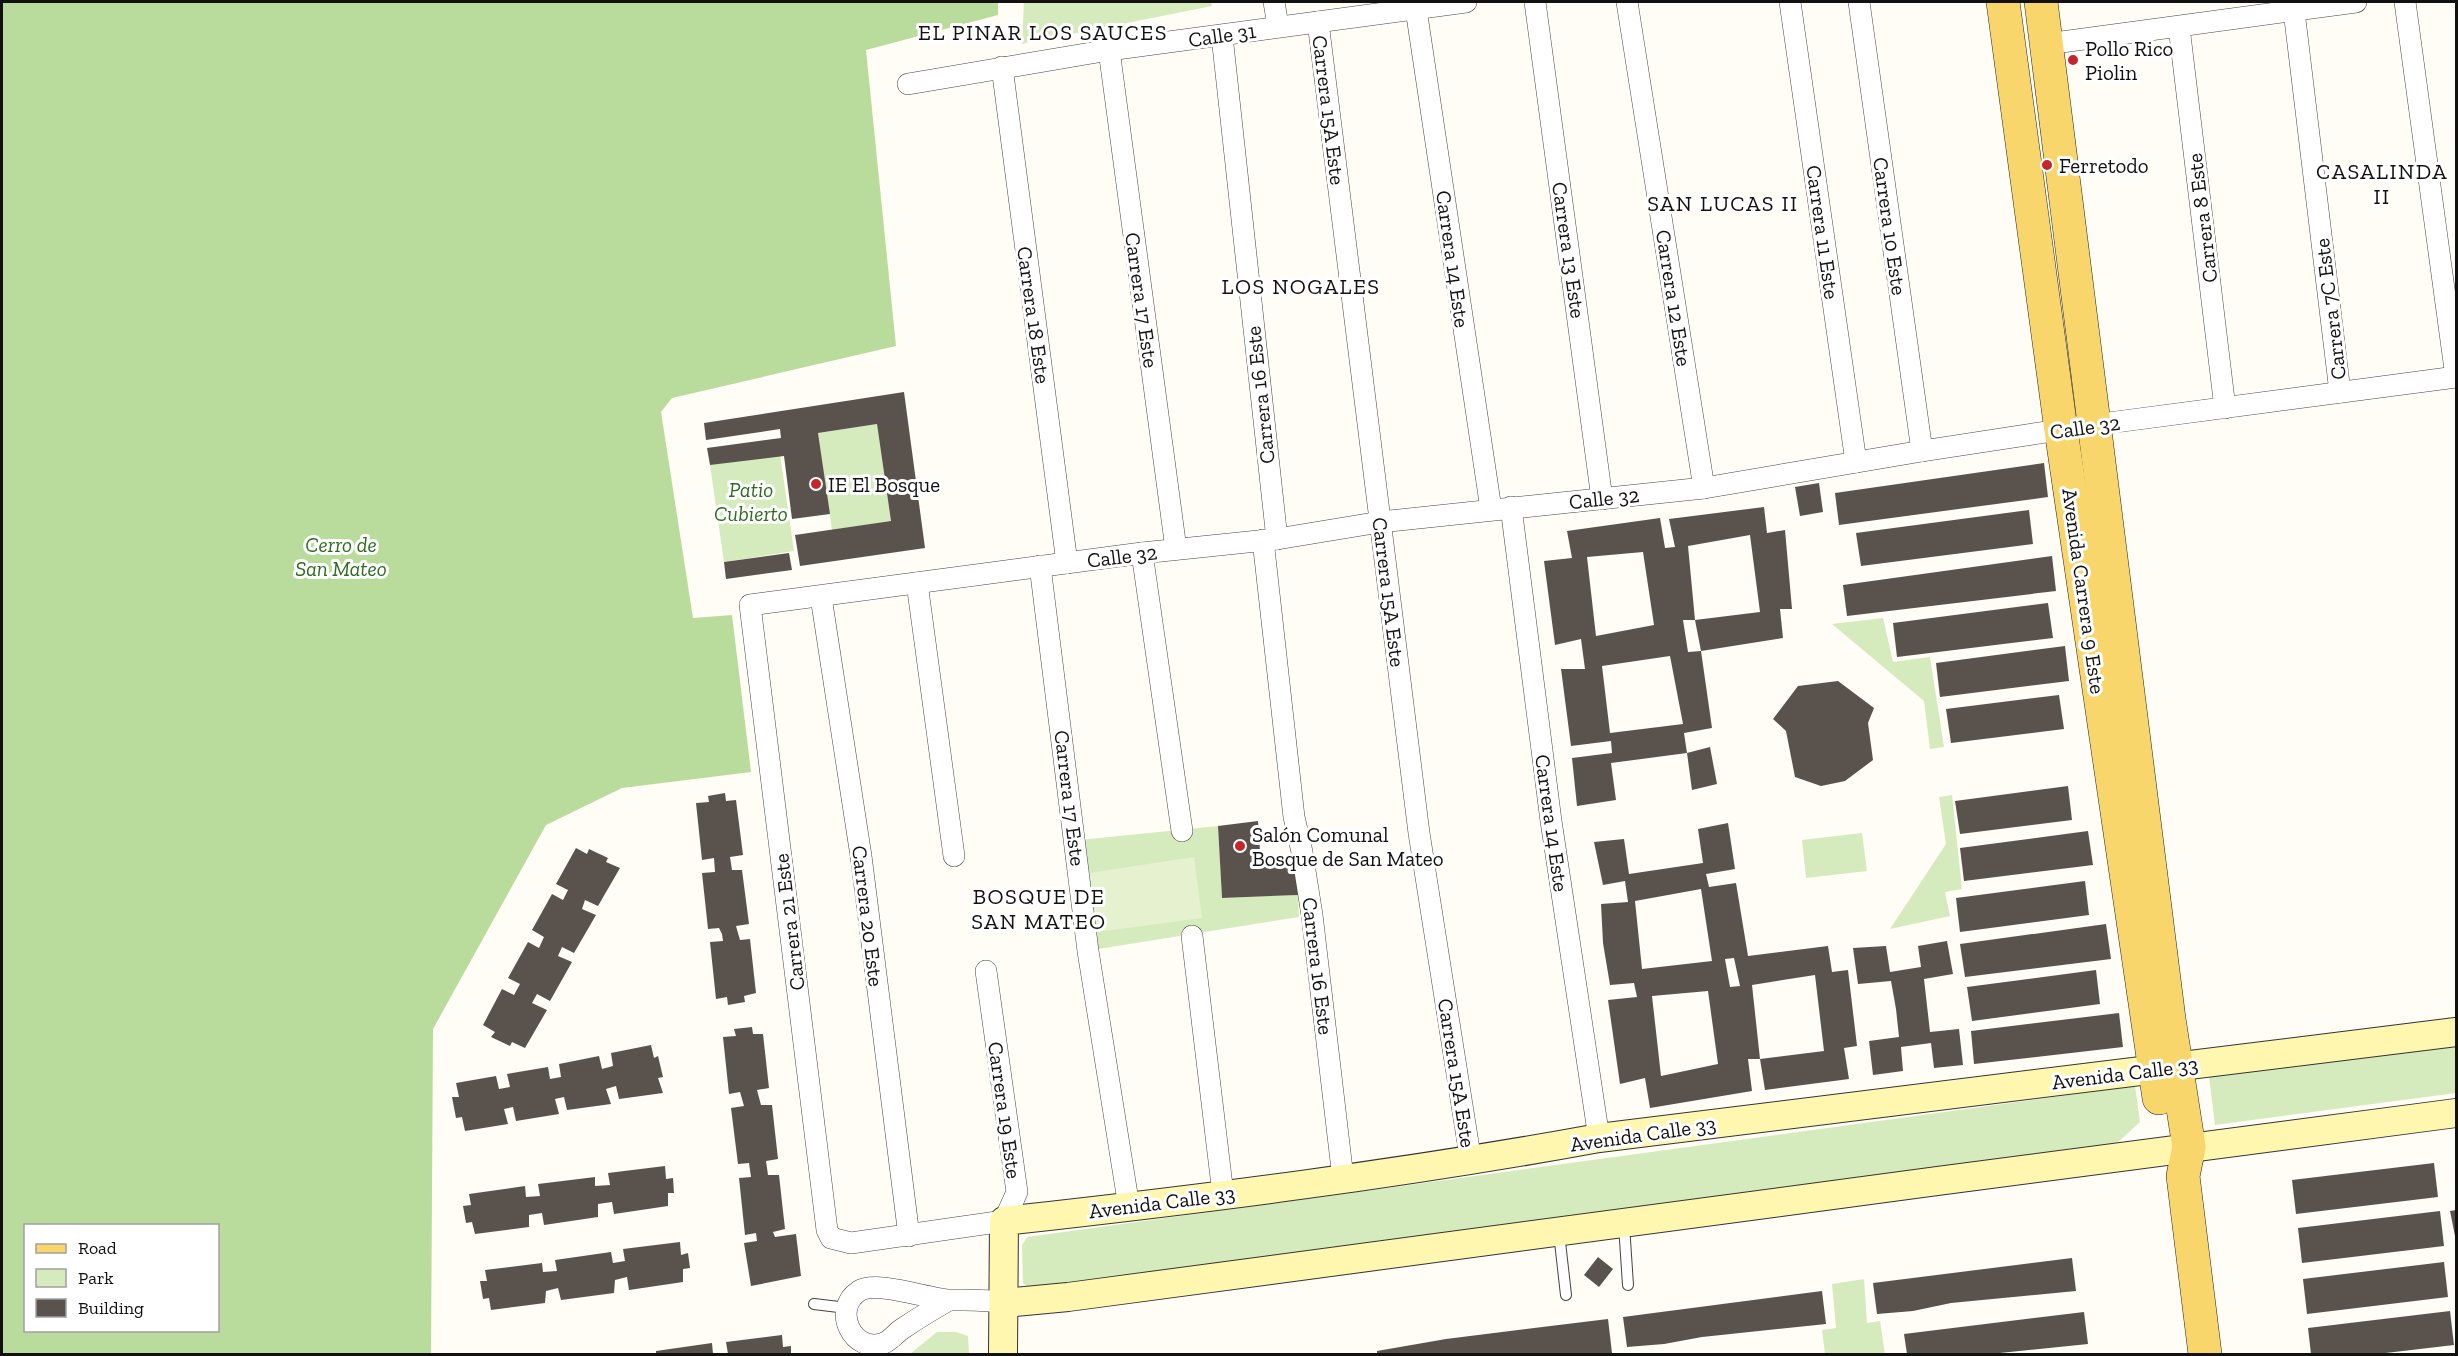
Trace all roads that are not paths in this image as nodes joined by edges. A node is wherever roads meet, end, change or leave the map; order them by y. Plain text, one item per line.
1 (1274, 2) edge
2 (1466, 2) edge
3 (1535, 2) edge
4 (1627, 2) edge
5 (1790, 2) edge
6 (1859, 2) edge
7 (2003, 2) edge
8 (2041, 2) edge
9 (2356, 2) edge
10 (2405, 2) edge
11 (1386, 7) edge
12 (1416, 9) junction
13 (2294, 11) junction
14 (1318, 22) junction
15 (1278, 26) junction
16 (2179, 27) junction
17 (1222, 36) junction
18 (2047, 44) junction
19 (1109, 50) junction
20 (1002, 67) junction
21 (908, 84) dead end
22 (2457, 377) edge
23 (2340, 392) junction
24 (2225, 408) junction
25 (2093, 425) junction
26 (2061, 430) junction
27 (1922, 450) junction
28 (1856, 462) junction
29 (1704, 488) junction
30 (1602, 499) junction
31 (1501, 508) junction
32 (1380, 522) junction
33 (1270, 540) junction
34 (1176, 549) junction
35 (1142, 553) junction
36 (1067, 563) junction
37 (1040, 566) junction
38 (917, 583) junction
39 (821, 597) junction
40 (750, 605) joint
41 (1182, 831) dead end
42 (954, 856) dead end
43 (1192, 936) dead end
44 (986, 971) dead end
45 (2457, 1032) edge
46 (2165, 1068) junction
47 (2457, 1113) edge
48 (1599, 1138) junction
49 (2180, 1157) junction
50 (1471, 1162) junction
51 (1343, 1178) junction
52 (1223, 1194) junction
53 (1129, 1207) junction
54 (1004, 1221) junction
55 (1623, 1225) junction
56 (1559, 1233) junction
57 (909, 1236) junction
58 (831, 1238) joint
59 (1629, 1285) dead end
60 (1566, 1295) dead end
61 (949, 1300) junction
62 (1004, 1303) junction
63 (814, 1304) dead end
64 (847, 1308) junction
65 (867, 1349) edge
66 (1003, 1354) edge
67 (2205, 1354) edge

1 - 15 street
2 - 12 street, Calle 31
3 - 30 street, Carrera 13 Este
4 - 29 street, Carrera 12 Este
5 - 28 street, Carrera 11 Este
6 - 27 street, Carrera 10 Este
7 - 26 main road, Avenida Carrera 9 Este
8 - 18 main road, Avenida Carrera 9 Este
9 - 13 street
10 - 22 street
11 - 12 street, Calle 31
11 - 14 street, Calle 31
12 - 31 street, Carrera 14 Este
13 - 16 street
13 - 23 street, Carrera 7C Este
14 - 15 street, Calle 31
14 - 32 street, Carrera 15A Este
15 - 17 street, Calle 31
16 - 18 street
16 - 24 street, Carrera 8 Este
17 - 19 street, Calle 31
17 - 33 street, Carrera 16 Este
18 - 25 main road, Avenida Carrera 9 Este
19 - 20 street, Calle 31
19 - 34 street, Carrera 17 Este
20 - 21 street, Calle 31
20 - 36 street, Carrera 18 Este
22 - 23 street, Calle 32
23 - 24 street, Calle 32
24 - 25 street, Calle 32
25 - 26 street, Calle 32
25 - 46 main road, Avenida Carrera 9 Este
26 - 27 street, Calle 32
26 - 46 main road, Avenida Carrera 9 Este
27 - 28 street, Calle 32
28 - 29 street, Calle 32
29 - 30 street, Calle 32
30 - 31 street, Calle 32
31 - 32 street, Calle 32
31 - 48 street, Carrera 14 Este
32 - 33 street, Calle 32
32 - 50 street, Carrera 15A Este
33 - 34 street, Calle 32
33 - 51 street, Carrera 16 Este
34 - 35 street, Calle 32
35 - 36 street, Calle 32
35 - 41 street
36 - 37 street, Calle 32
37 - 38 street, Calle 32
37 - 53 street, Carrera 17 Este
38 - 39 street, Calle 32
38 - 42 street
39 - 40 street, Calle 32
39 - 57 street, Carrera 20 Este
40 - 58 street, Carrera 21 Este
43 - 52 street
44 - 54 street, Carrera 19 Este
45 - 46 street, Avenida Calle 33
46 - 48 street, Avenida Calle 33
46 - 49 main road, Avenida Carrera 9 Este
47 - 49 street
48 - 50 street, Avenida Calle 33
49 - 55 street
49 - 67 main road, Avenida Carrera 9 Este
50 - 51 street, Avenida Calle 33
51 - 52 street, Avenida Calle 33
52 - 53 street, Avenida Calle 33
53 - 54 street, Avenida Calle 33
54 - 57 street, Avenida Calle 33
54 - 62 street, Carrera 19 Este
55 - 56 street
55 - 59 lane
56 - 60 lane
56 - 62 street
57 - 58 street, Avenida Calle 33
61 - 62 street
61 - 64 street
61 - 65 street
62 - 66 street, Carrera 19 Este
63 - 64 lane
64 - 65 street

